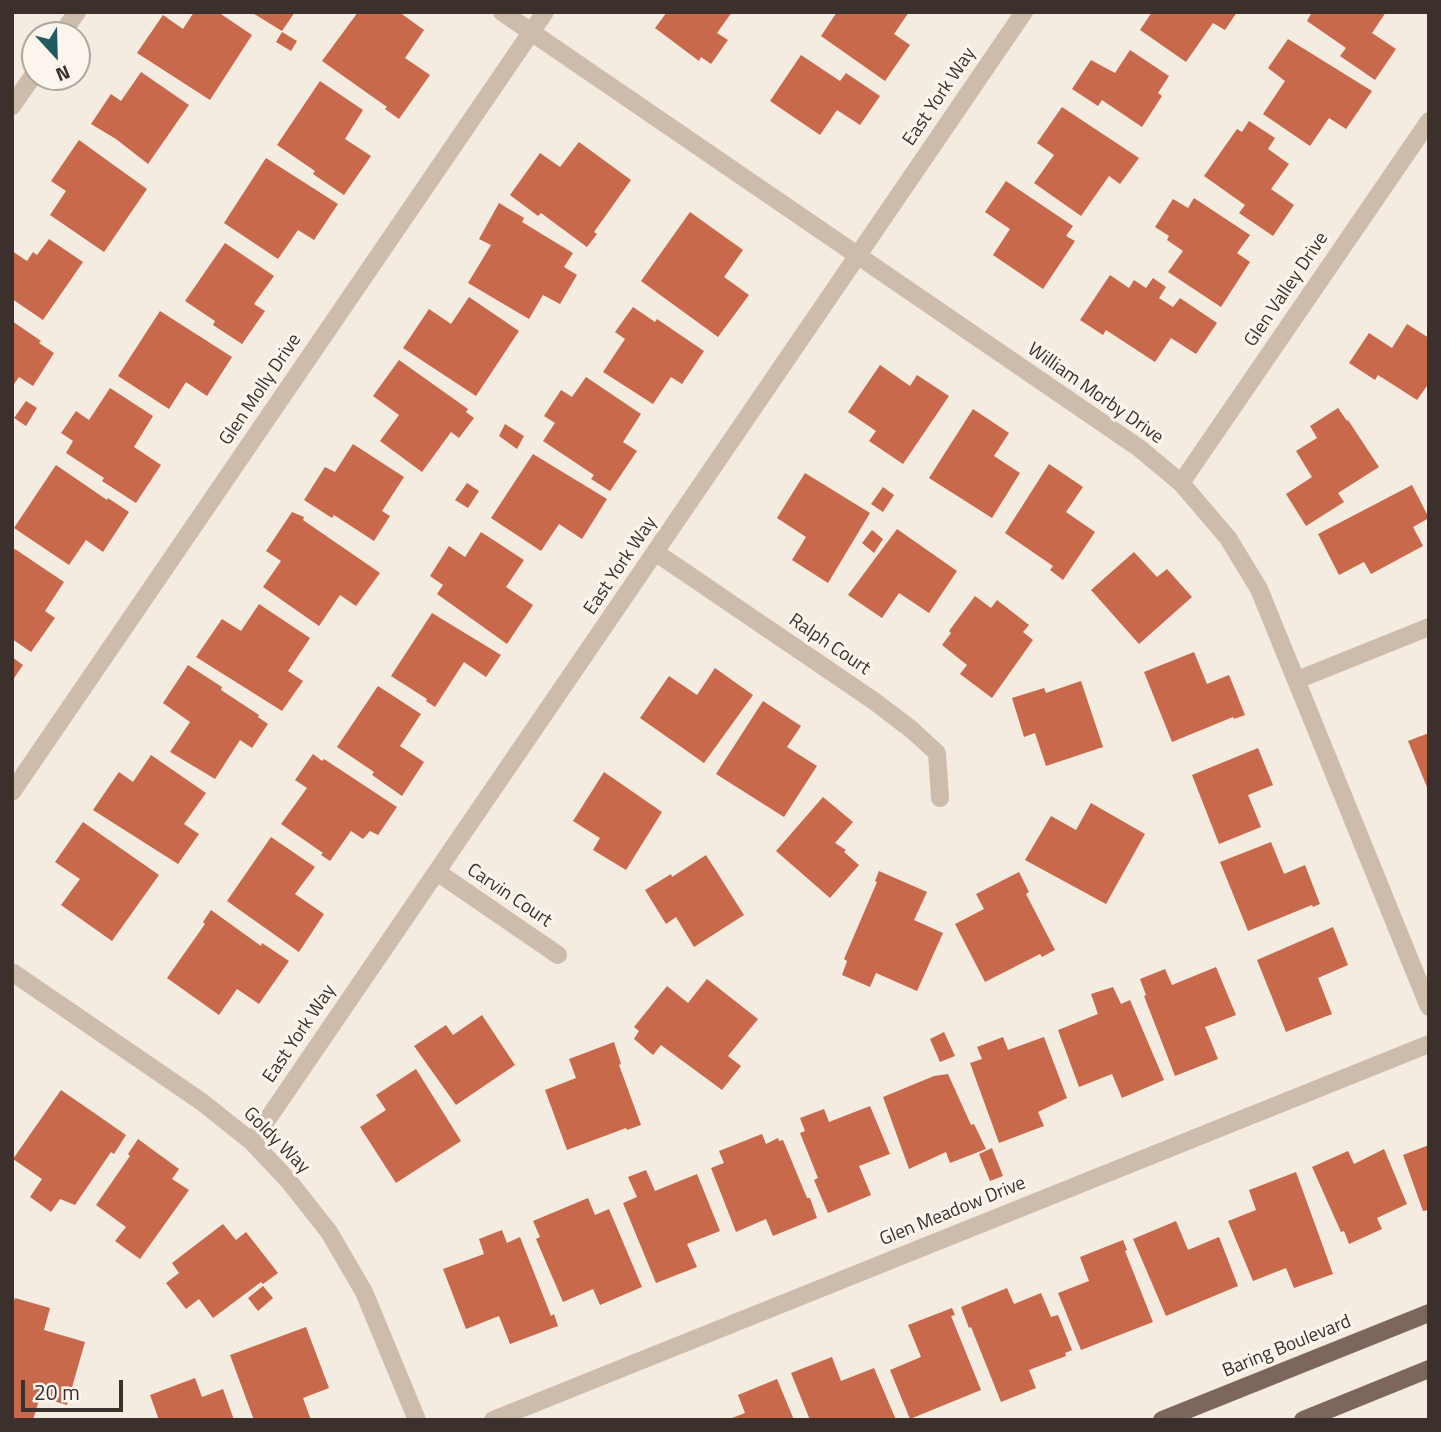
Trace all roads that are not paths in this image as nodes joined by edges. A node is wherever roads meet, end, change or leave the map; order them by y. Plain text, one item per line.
1 (502, 12) edge
2 (545, 12) edge
3 (1024, 12) edge
4 (532, 32) junction
5 (22, 91) edge
6 (12, 106) edge
7 (1429, 121) edge
8 (858, 255) junction
9 (1181, 483) junction
10 (655, 552) junction
11 (1429, 626) edge
12 (1297, 680) junction
13 (12, 792) edge
14 (940, 798) dead end
15 (437, 872) junction
16 (558, 955) dead end
17 (12, 972) edge
18 (1429, 1007) edge
19 (1429, 1044) edge
20 (252, 1142) junction
21 (1429, 1312) edge
22 (1429, 1369) edge
23 (417, 1420) edge
24 (494, 1420) edge
25 (1162, 1420) edge
26 (1303, 1420) edge

1 - 4 street, William Morby Drive
2 - 4 street, Glen Molly Drive
3 - 8 street, East York Way
4 - 8 street, William Morby Drive
4 - 13 street, Glen Molly Drive
5 - 6 street
7 - 9 street, Glen Valley Drive
8 - 9 street, William Morby Drive
8 - 10 street, East York Way
9 - 12 street, William Morby Drive
10 - 14 street, Ralph Court
10 - 15 street, East York Way
11 - 12 street
12 - 18 street, William Morby Drive
15 - 16 street, Carvin Court
15 - 20 street, East York Way
17 - 20 street, Goldy Way
19 - 24 street, Glen Meadow Drive
20 - 23 street, Goldy Way
21 - 25 main road, Baring Boulevard
22 - 26 main road

